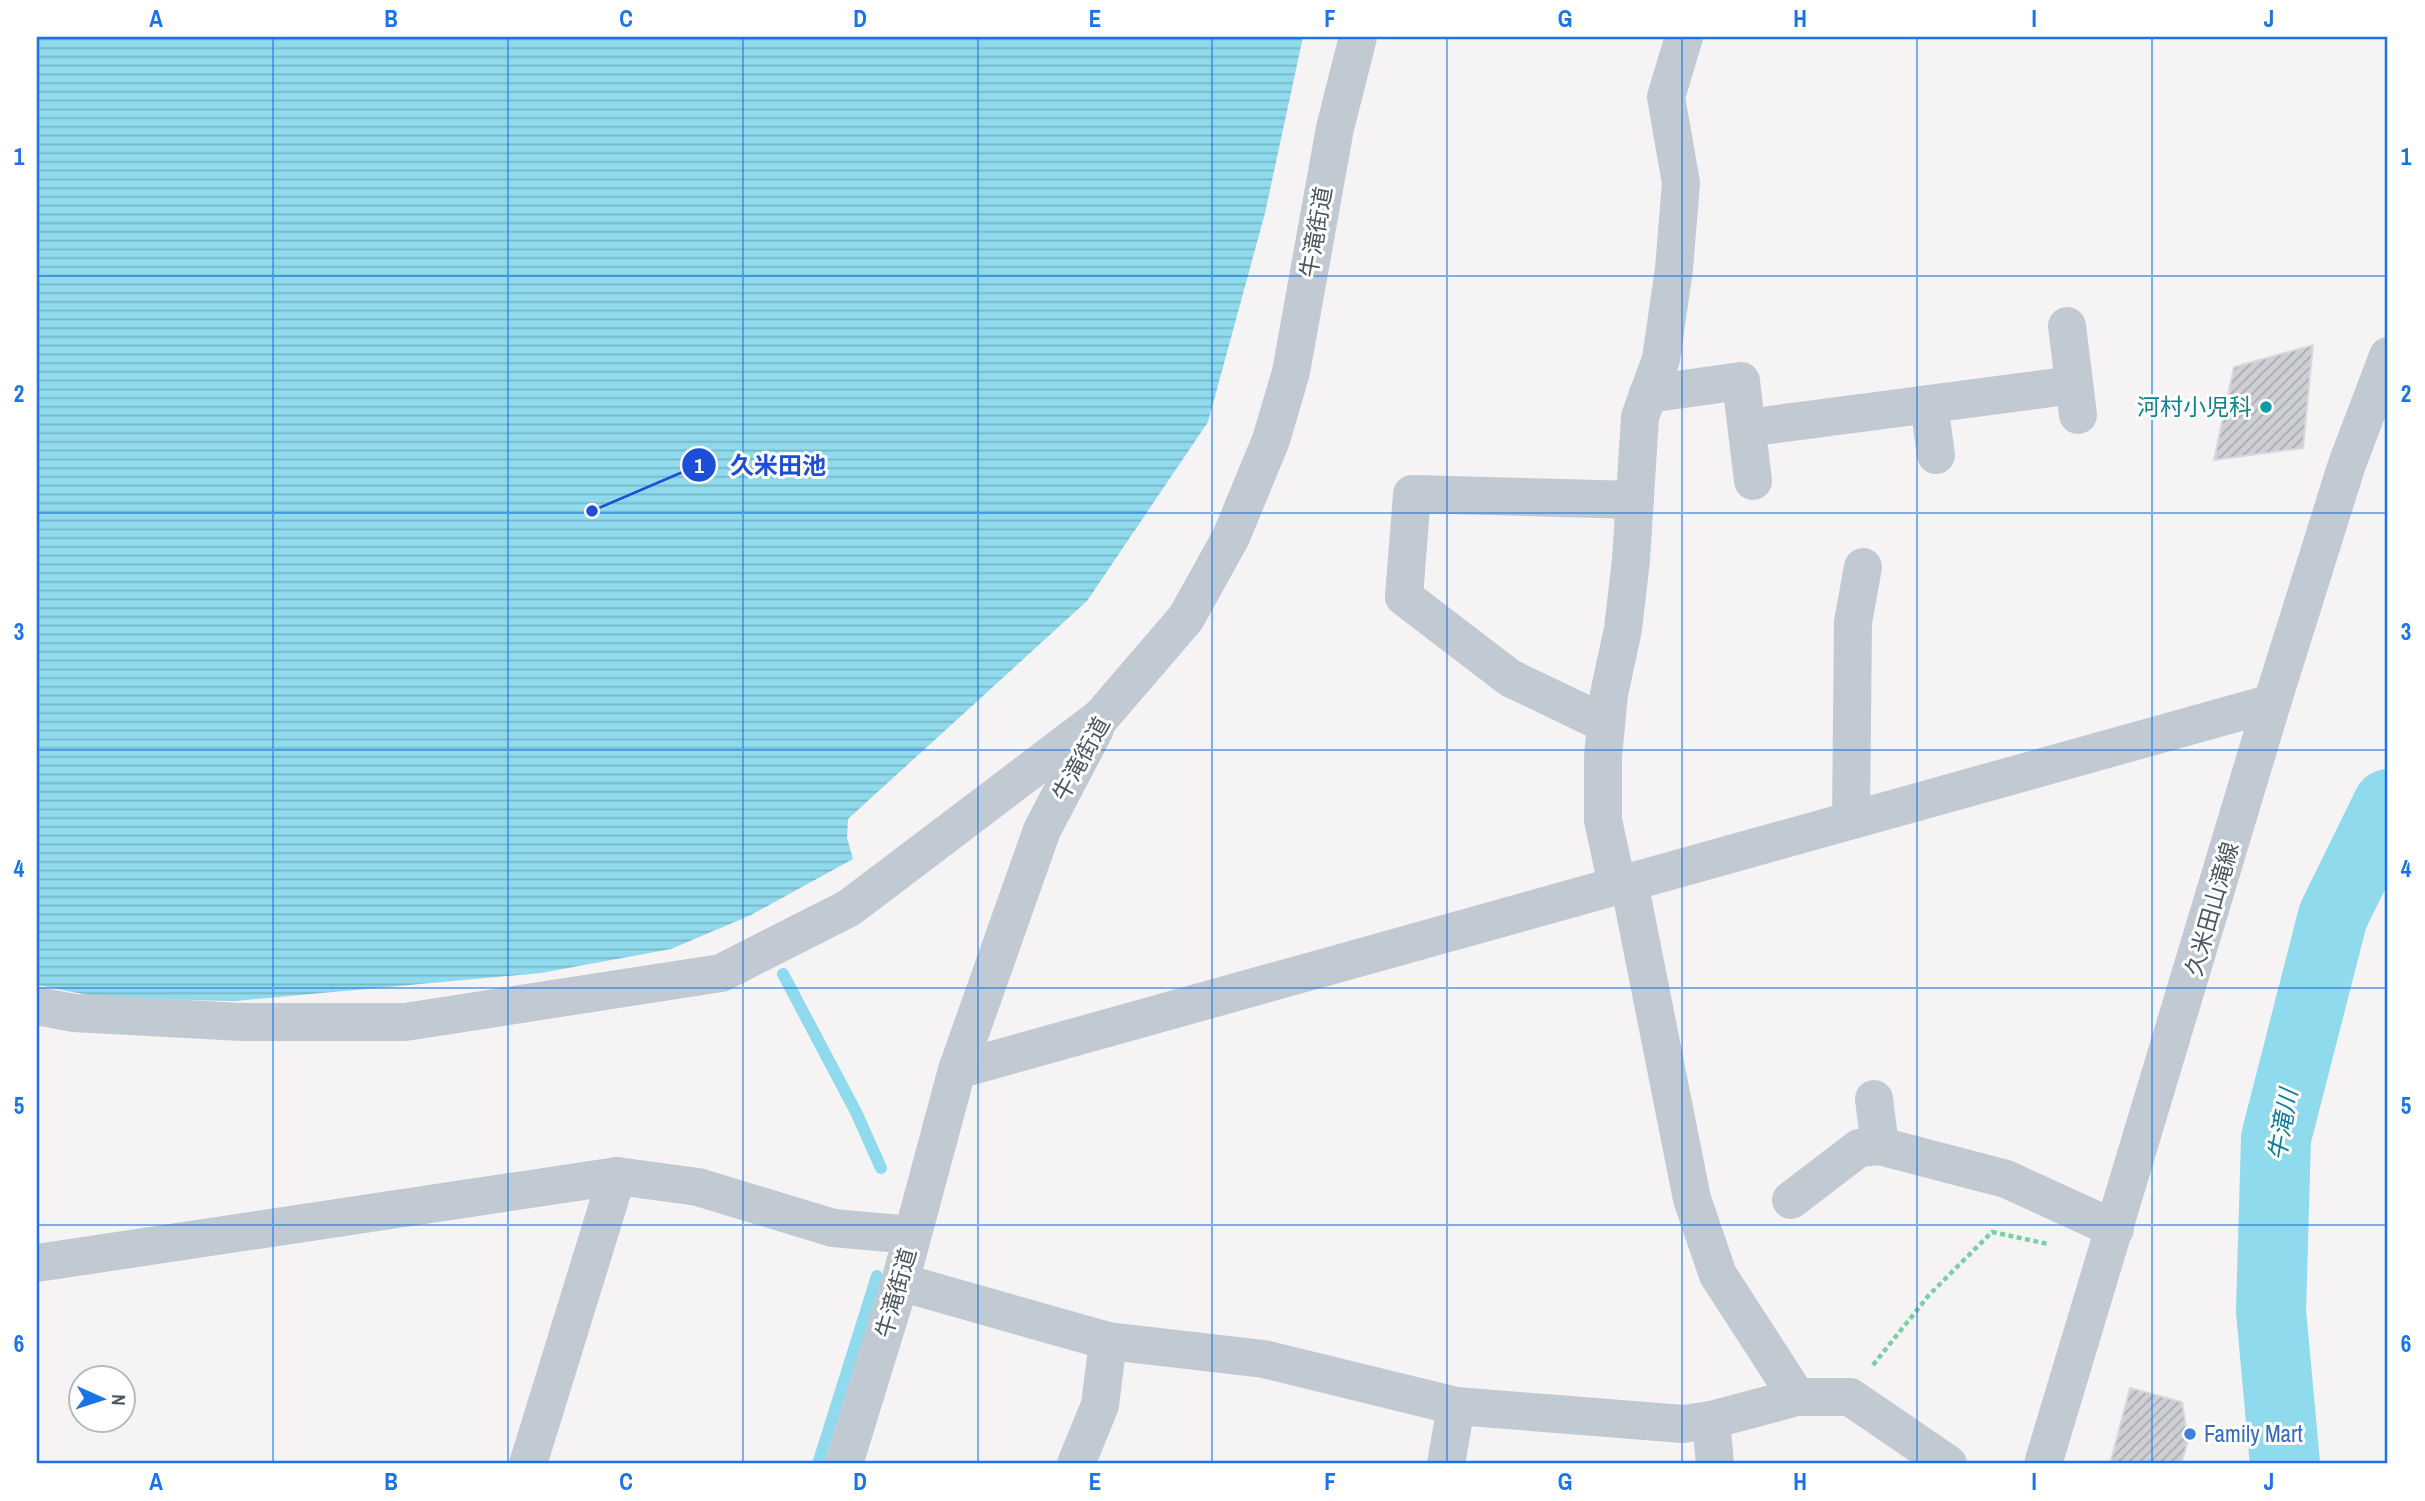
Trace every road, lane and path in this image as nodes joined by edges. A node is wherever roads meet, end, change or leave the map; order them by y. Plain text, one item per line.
1 (1358, 37) edge
2 (1673, 41) edge
3 (2067, 326) dead end
4 (2388, 356) edge
5 (1648, 394) junction
6 (1929, 404) junction
7 (1747, 428) junction
8 (1936, 455) dead end
9 (1754, 481) dead end
10 (1635, 500) junction
11 (1863, 567) dead end
12 (2272, 703) junction
13 (1101, 718) junction
14 (1606, 724) junction
15 (1851, 820) junction
16 (1623, 883) junction
17 (37, 1006) edge
18 (957, 1070) junction
19 (1874, 1099) dead end
20 (1880, 1146) junction
21 (617, 1176) junction
22 (1791, 1200) dead end
23 (912, 1235) junction
24 (2111, 1242) junction
25 (37, 1263) edge
26 (901, 1282) junction
27 (1108, 1341) junction
28 (1797, 1397) junction
29 (1850, 1397) junction
30 (1457, 1406) junction
31 (1711, 1420) junction
32 (528, 1464) edge
33 (844, 1464) edge
34 (1076, 1464) edge
35 (1446, 1464) edge
36 (1715, 1464) edge
37 (1948, 1464) edge
38 (2043, 1464) edge

1 - 13 street, 牛滝街道
2 - 5 street
3 - 6 street
4 - 12 street, 久米田山滝線
5 - 7 street
5 - 10 street
6 - 7 street
6 - 8 street
7 - 9 street
10 - 14 street
10 - 14 street
11 - 15 street
12 - 15 street
12 - 24 street, 久米田山滝線
13 - 17 street
13 - 18 street, 牛滝街道
14 - 16 street
15 - 16 street
16 - 18 street
16 - 28 street
18 - 23 street, 牛滝街道
19 - 20 street
20 - 22 street
20 - 24 street
21 - 23 street
21 - 25 street
21 - 32 street
23 - 26 street, 牛滝街道
24 - 29 path
24 - 38 street, 久米田山滝線
26 - 27 street
26 - 33 street, 牛滝街道
27 - 30 street
27 - 34 street
28 - 29 street
28 - 31 street
29 - 37 street
30 - 31 street
30 - 35 street
31 - 36 street

